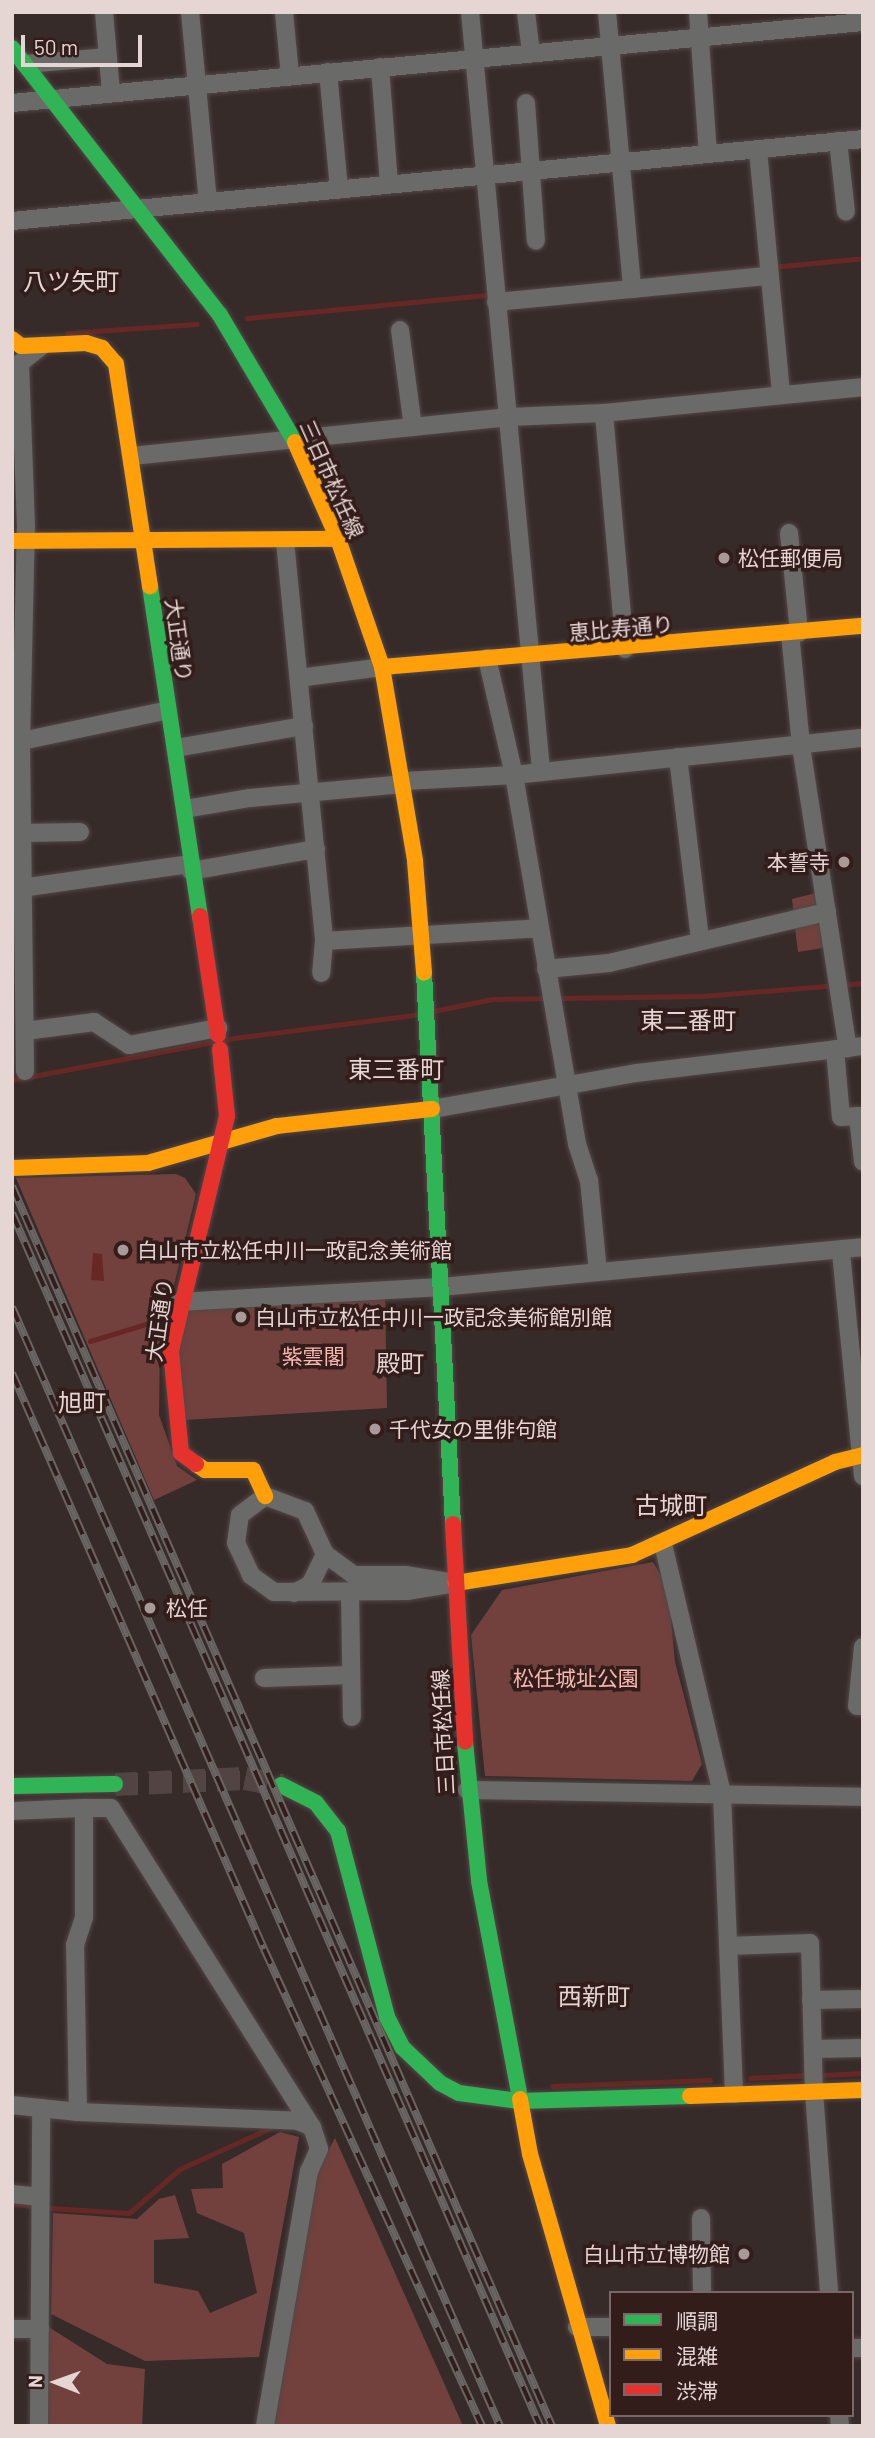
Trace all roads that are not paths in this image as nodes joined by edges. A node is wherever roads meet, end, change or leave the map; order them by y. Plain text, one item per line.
1 (104, 12) edge
2 (190, 12) edge
3 (284, 12) edge
4 (470, 12) edge
5 (526, 12) edge
6 (607, 12) edge
7 (698, 12) edge
8 (863, 22) edge
9 (700, 36) junction
10 (610, 46) junction
11 (12, 48) edge
12 (531, 53) junction
13 (108, 57) junction
14 (474, 58) junction
15 (24, 64) junction
16 (380, 67) junction
17 (328, 72) junction
18 (290, 76) junction
19 (197, 84) junction
20 (111, 92) junction
21 (51, 99) junction
22 (12, 103) edge
23 (526, 103) dead end
24 (863, 139) edge
25 (838, 141) junction
26 (758, 150) junction
27 (708, 154) junction
28 (621, 162) junction
29 (532, 171) junction
30 (486, 175) junction
31 (389, 184) junction
32 (339, 189) junction
33 (208, 201) junction
34 (136, 208) junction
35 (846, 212) dead end
36 (12, 221) edge
37 (536, 241) dead end
38 (768, 271) junction
39 (632, 284) junction
40 (496, 297) junction
41 (400, 330) dead end
42 (12, 339) edge
43 (42, 346) junction
44 (16, 363) edge
45 (863, 387) edge
46 (781, 395) junction
47 (604, 413) junction
48 (509, 418) junction
49 (413, 427) junction
50 (294, 439) junction
51 (132, 456) junction
52 (789, 533) dead end
53 (19, 540) edge
54 (144, 540) junction
55 (338, 540) junction
56 (285, 541) junction
57 (863, 626) edge
58 (794, 632) junction
59 (625, 649) junction
60 (531, 656) junction
61 (487, 659) junction
62 (383, 667) junction
63 (299, 678) junction
64 (168, 710) junction
65 (304, 726) junction
66 (863, 738) edge
67 (17, 743) edge
68 (801, 746) junction
69 (176, 748) junction
70 (678, 757) junction
71 (541, 770) junction
72 (514, 775) junction
73 (405, 783) junction
74 (310, 793) junction
75 (185, 809) junction
76 (80, 832) dead end
77 (21, 833) junction
78 (316, 849) junction
79 (190, 867) junction
80 (21, 888) junction
81 (827, 912) junction
82 (540, 928) junction
83 (421, 936) junction
84 (700, 939) junction
85 (324, 941) junction
86 (17, 971) edge
87 (321, 974) dead end
88 (550, 987) junction
89 (24, 1031) junction
90 (219, 1037) junction
91 (849, 1048) edge
92 (26, 1072) dead end
93 (568, 1088) junction
94 (432, 1109) junction
95 (220, 1144) junction
96 (863, 1162) edge
97 (12, 1168) edge
98 (863, 1247) edge
99 (841, 1252) junction
100 (598, 1271) junction
101 (441, 1287) junction
102 (180, 1302) junction
103 (862, 1455) edge
104 (863, 1476) edge
105 (265, 1496) junction
106 (663, 1544) junction
107 (326, 1554) junction
108 (456, 1583) junction
109 (350, 1593) junction
110 (290, 1595) junction
111 (863, 1647) edge
112 (351, 1675) junction
113 (264, 1678) dead end
114 (863, 1706) edge
115 (352, 1717) dead end
116 (115, 1784) tunnel mouth
117 (12, 1786) edge
118 (281, 1786) tunnel mouth
119 (467, 1790) junction
120 (722, 1794) junction
121 (863, 1797) edge
122 (84, 1808) junction
123 (12, 1811) edge
124 (729, 1946) junction
125 (863, 1998) edge
126 (811, 2000) junction
127 (863, 2048) edge
128 (813, 2049) junction
129 (863, 2090) edge
130 (814, 2092) junction
131 (734, 2094) junction
132 (519, 2101) junction
133 (12, 2105) edge
134 (41, 2108) junction
135 (78, 2112) junction
136 (312, 2127) junction
137 (12, 2194) edge
138 (40, 2197) junction
139 (701, 2218) dead end
140 (702, 2291) edge
141 (829, 2291) edge
142 (609, 2327) edge
143 (577, 2328) junction
144 (12, 2329) edge
145 (40, 2329) junction
146 (39, 2426) edge
147 (265, 2426) edge
148 (608, 2426) edge

1 - 13 street
2 - 19 street
3 - 18 street
4 - 14 street
5 - 12 street
6 - 10 street
7 - 9 street
8 - 9 street
9 - 10 street
9 - 27 street
10 - 12 street
10 - 28 street
11 - 15 street, 三日市松任線
12 - 14 street
13 - 15 street
13 - 20 street
14 - 16 street
14 - 30 street
15 - 21 street, 三日市松任線
16 - 17 street
16 - 31 street
17 - 18 street
17 - 32 street
18 - 19 street
19 - 20 street
19 - 33 street
20 - 21 street
21 - 22 street
21 - 34 street, 三日市松任線
23 - 29 street
24 - 25 street
25 - 26 street
25 - 35 street
26 - 27 street
26 - 38 street
27 - 28 street
28 - 29 street
28 - 39 street
29 - 30 street
29 - 37 street
30 - 31 street
30 - 40 street
31 - 32 street
32 - 33 street
33 - 34 street
34 - 36 street
34 - 50 street, 三日市松任線
38 - 39 street
38 - 46 street
39 - 40 street
40 - 48 street
41 - 49 street
42 - 43 street, 大正通り
43 - 44 street
43 - 51 street, 大正通り
44 - 53 street
45 - 46 street
46 - 47 street
47 - 48 street
47 - 59 street
48 - 49 street
48 - 60 street
49 - 50 street
50 - 51 street
50 - 55 street, 三日市松任線
51 - 54 street, 大正通り
52 - 58 street
53 - 54 street
53 - 67 street
54 - 56 street
54 - 64 street, 大正通り
55 - 56 street
55 - 62 street, 三日市松任線
56 - 63 street
57 - 58 street, 恵比寿通り
58 - 59 street, 恵比寿通り
58 - 68 street
59 - 60 street, 恵比寿通り
60 - 61 street, 恵比寿通り
60 - 71 street
61 - 62 street, 恵比寿通り
61 - 72 street
62 - 63 street
62 - 73 street, 三日市松任線
63 - 65 street
64 - 67 street
64 - 69 street, 大正通り
65 - 69 street
65 - 74 street
66 - 68 street
67 - 77 street
68 - 70 street
68 - 81 street
69 - 75 street, 大正通り
70 - 71 street
70 - 84 street
71 - 72 street
72 - 73 street
72 - 82 street
73 - 74 street
73 - 83 street, 三日市松任線
74 - 75 street
74 - 78 street
75 - 79 street, 大正通り
76 - 77 street
77 - 80 street
78 - 79 street
78 - 85 street
79 - 80 street
79 - 90 street, 大正通り
80 - 86 street
81 - 84 street
81 - 91 street
82 - 83 street
82 - 88 street
83 - 85 street
83 - 94 street, 三日市松任線
84 - 88 street
85 - 87 street
86 - 89 street
88 - 93 street
89 - 90 street
89 - 92 street
90 - 95 street, 大正通り
91 - 93 street
91 - 96 street
93 - 94 street
93 - 100 street
94 - 95 street
94 - 101 street, 三日市松任線
95 - 97 street
95 - 102 street, 大正通り
98 - 99 street
99 - 100 street
99 - 103 street
100 - 101 street
101 - 102 street
101 - 108 street, 三日市松任線
102 - 105 street, 大正通り
103 - 104 street
103 - 106 street
105 - 107 street
105 - 110 street
106 - 108 street
106 - 120 street
107 - 108 street
107 - 110 street
108 - 109 street
108 - 119 street, 三日市松任線
109 - 110 street
109 - 112 street
111 - 114 street
112 - 113 street
112 - 115 street
116 - 117 street
118 - 132 street
119 - 120 street
119 - 132 street, 三日市松任線
120 - 121 street
120 - 124 street
122 - 123 street
122 - 135 street
122 - 136 street
124 - 126 street
124 - 131 street
125 - 126 street
126 - 128 street
127 - 128 street
128 - 130 street
129 - 130 street
130 - 131 street
130 - 141 street
131 - 132 street
132 - 143 street, 三日市松任線
133 - 134 street
134 - 135 street
134 - 138 street
135 - 136 street
136 - 147 street
137 - 138 street
138 - 145 street
139 - 140 street
142 - 143 street
143 - 148 street, 三日市松任線
144 - 145 street
145 - 146 street

